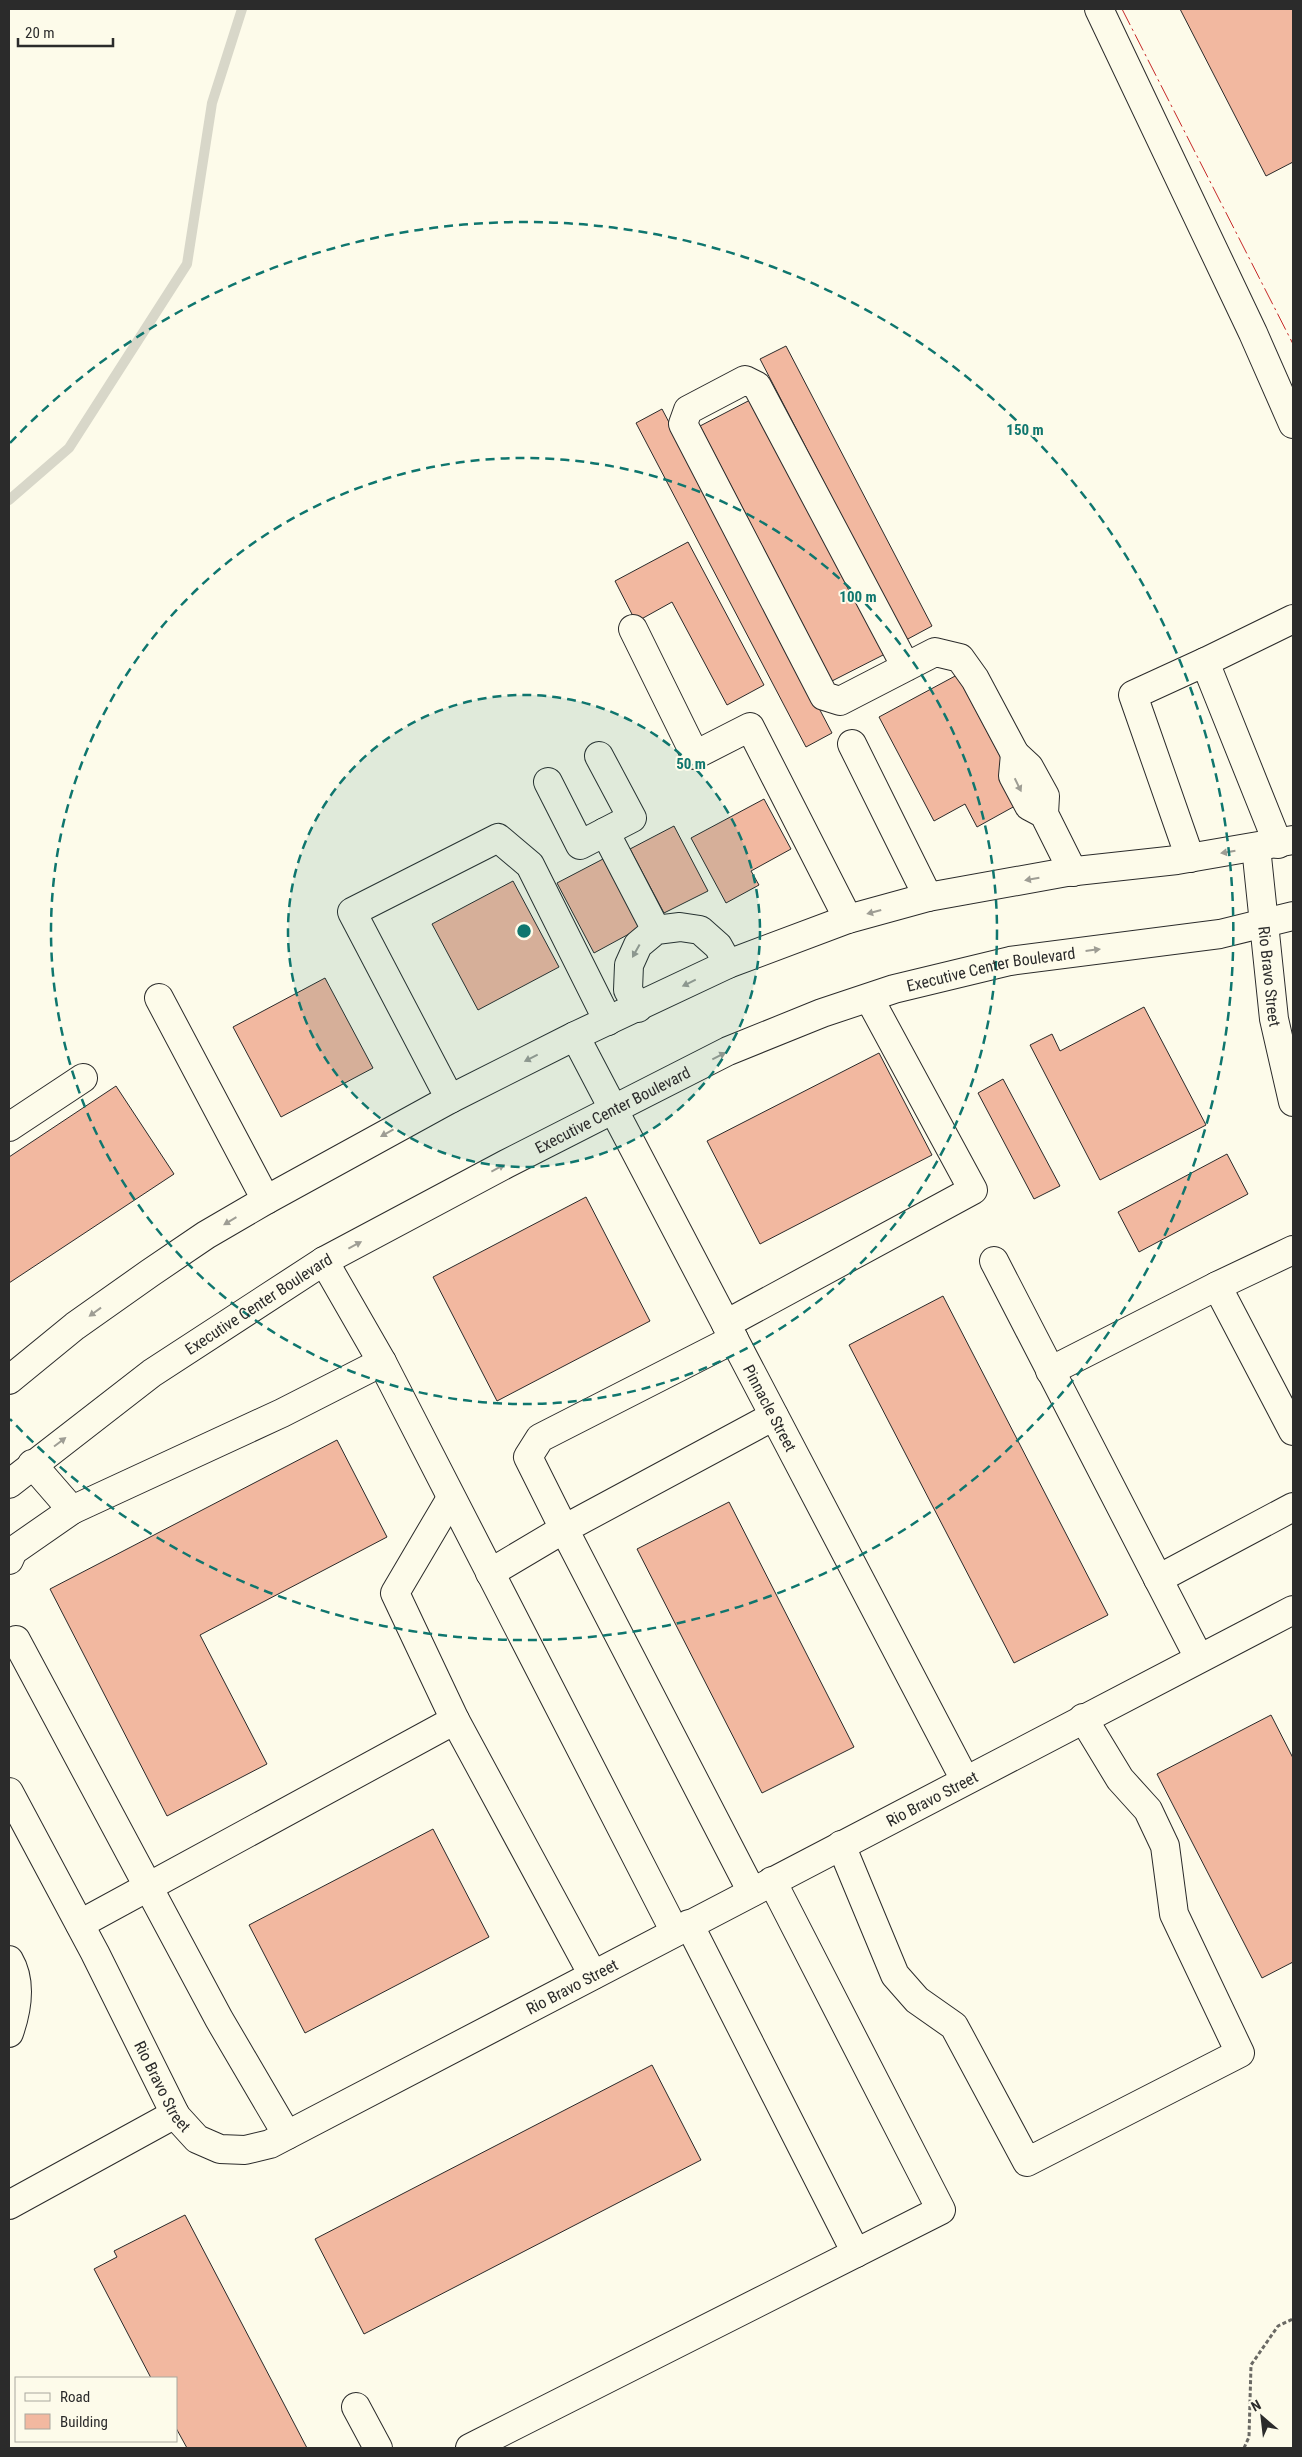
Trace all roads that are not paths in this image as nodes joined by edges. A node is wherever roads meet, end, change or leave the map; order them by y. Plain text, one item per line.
1 (1099, 9) edge
2 (1293, 424) edge
3 (1293, 619) edge
4 (633, 629) dead end
5 (1205, 662) junction
6 (906, 667) junction
7 (852, 744) dead end
8 (599, 756) dead end
9 (548, 782) dead end
10 (605, 832) junction
11 (1276, 844) edge
12 (1190, 858) junction
13 (1073, 872) junction
14 (928, 897) junction
15 (1293, 916) edge
16 (848, 920) junction
17 (1265, 923) junction
18 (656, 930) junction
19 (728, 964) junction
20 (159, 998) dead end
21 (869, 998) junction
22 (638, 1008) junction
23 (608, 1021) junction
24 (575, 1036) junction
25 (83, 1078) dead end
26 (450, 1099) junction
27 (1293, 1102) edge
28 (613, 1110) junction
29 (9, 1127) edge
30 (266, 1200) junction
31 (1293, 1250) edge
32 (994, 1261) dead end
33 (324, 1262) junction
34 (1217, 1286) junction
35 (730, 1332) junction
36 (382, 1362) junction
37 (1050, 1371) junction
38 (9, 1380) edge
39 (774, 1416) junction
40 (1293, 1431) edge
41 (32, 1464) junction
42 (9, 1484) edge
43 (451, 1498) junction
44 (1293, 1507) edge
45 (72, 1510) junction
46 (564, 1528) junction
47 (9, 1560) edge
48 (490, 1573) junction
49 (1158, 1579) junction
50 (1291, 1615) edge
51 (11, 1634) edge
52 (1199, 1658) junction
53 (1083, 1718) junction
54 (455, 1720) junction
55 (965, 1780) junction
56 (12, 1808) edge
57 (841, 1845) junction
58 (149, 1886) junction
59 (762, 1886) junction
60 (80, 1924) junction
61 (682, 1928) junction
62 (9, 1960) edge
63 (593, 1975) junction
64 (9, 2033) edge
65 (175, 2114) junction
66 (287, 2135) junction
67 (9, 2205) edge
68 (856, 2253) junction
69 (356, 2407) dead end
70 (378, 2448) edge
71 (470, 2448) edge

1 - 2 main road
3 - 5 main road
4 - 16 main road
5 - 11 main road, Rio Bravo Street
5 - 12 main road
6 - 6 main road
6 - 13 main road
7 - 14 main road
8 - 10 main road
9 - 10 main road
10 - 18 main road
11 -> 12 main road
11 - 17 main road, Rio Bravo Street
12 - 13 main road
13 -> 14 main road
14 -> 16 main road
15 - 17 main road, Executive Center Boulevard
16 - 19 main road
21 -> 17 main road, Executive Center Boulevard
17 - 27 main road, Rio Bravo Street
18 - 19 main road
18 -> 22 main road
19 -> 22 main road
20 - 30 main road
28 -> 21 main road, Executive Center Boulevard
21 - 35 main road
22 - 23 main road
23 - 24 main road
23 - 26 main road
24 -> 26 main road
24 - 28 main road, Pinnacle Street
25 - 29 main road
26 -> 30 main road
33 -> 28 main road, Executive Center Boulevard
28 - 35 main road, Pinnacle Street
30 -> 38 main road
31 - 34 main road
32 - 37 main road
33 - 36 main road
41 -> 33 main road, Executive Center Boulevard
34 - 37 main road
34 - 40 main road
35 - 39 main road, Pinnacle Street
35 - 46 main road
36 - 43 main road
36 - 45 main road
37 - 49 main road
39 - 46 main road
39 - 55 main road, Pinnacle Street
41 - 42 main road, Executive Center Boulevard
41 - 45 main road
43 - 48 main road
43 - 54 main road
44 - 49 main road
45 - 47 main road
46 - 48 main road
46 - 59 main road
48 - 61 main road
49 - 52 main road
50 - 52 main road, Rio Bravo Street
51 - 58 main road
52 - 53 main road, Rio Bravo Street
53 - 55 main road, Rio Bravo Street
53 - 57 main road
54 - 58 main road
54 - 63 main road
55 - 57 main road, Rio Bravo Street
56 - 60 main road, Rio Bravo Street
57 - 59 main road, Rio Bravo Street
58 - 60 main road
58 - 66 main road
59 - 61 main road, Rio Bravo Street
59 - 68 main road
60 - 65 main road, Rio Bravo Street
61 - 63 main road, Rio Bravo Street
61 - 68 main road
62 - 64 main road
63 - 66 main road, Rio Bravo Street
65 - 66 main road, Rio Bravo Street
65 - 67 main road
68 - 71 main road
69 - 70 main road

